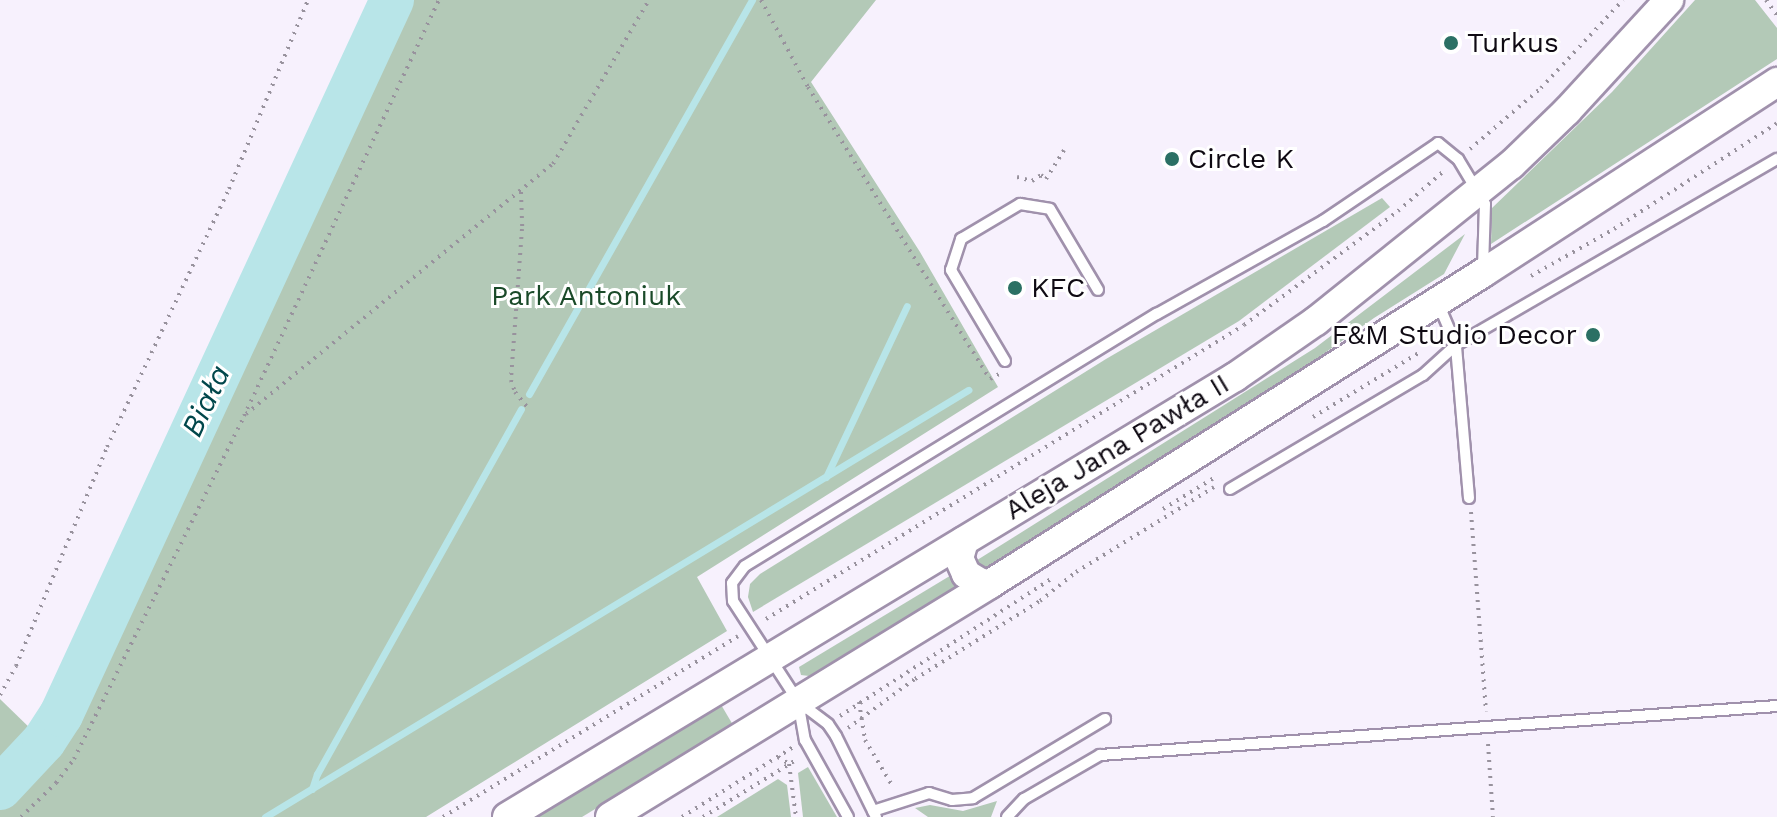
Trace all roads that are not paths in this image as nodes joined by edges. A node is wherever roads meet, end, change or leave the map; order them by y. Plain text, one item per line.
1 (1669, 0) edge
2 (1777, 82) edge
3 (1777, 159) edge
4 (1479, 193) junction
5 (1483, 273) junction
6 (1098, 290) dead end
7 (1437, 302) junction
8 (1456, 345) junction
9 (1007, 365) road end
10 (1230, 489) dead end
11 (1469, 498) road end
12 (964, 541) junction
13 (990, 584) junction
14 (769, 657) junction
15 (798, 701) junction
16 (1777, 706) edge
17 (1105, 719) dead end
18 (875, 814) edge
19 (507, 817) edge
20 (610, 817) edge
21 (848, 817) edge
22 (1007, 817) edge

1 - 4 main road, Aleja Jana Pawła II
2 - 5 main road, Aleja Jana Pawła II
3 - 8 lane
4 - 5 lane
4 - 12 main road, Aleja Jana Pawła II
4 - 14 lane
5 - 7 main road, Aleja Jana Pawła II
6 - 9 lane
7 - 8 lane
7 - 13 main road, Aleja Jana Pawła II
8 - 10 lane
8 - 11 lane
12 - 13 main road
12 - 14 main road, Aleja Jana Pawła II
13 - 15 main road, Aleja Jana Pawła II
14 - 15 lane
14 - 19 main road, Aleja Jana Pawła II
15 - 18 lane
15 - 20 main road, Aleja Jana Pawła II
15 - 21 lane
16 - 22 lane
17 - 18 lane

